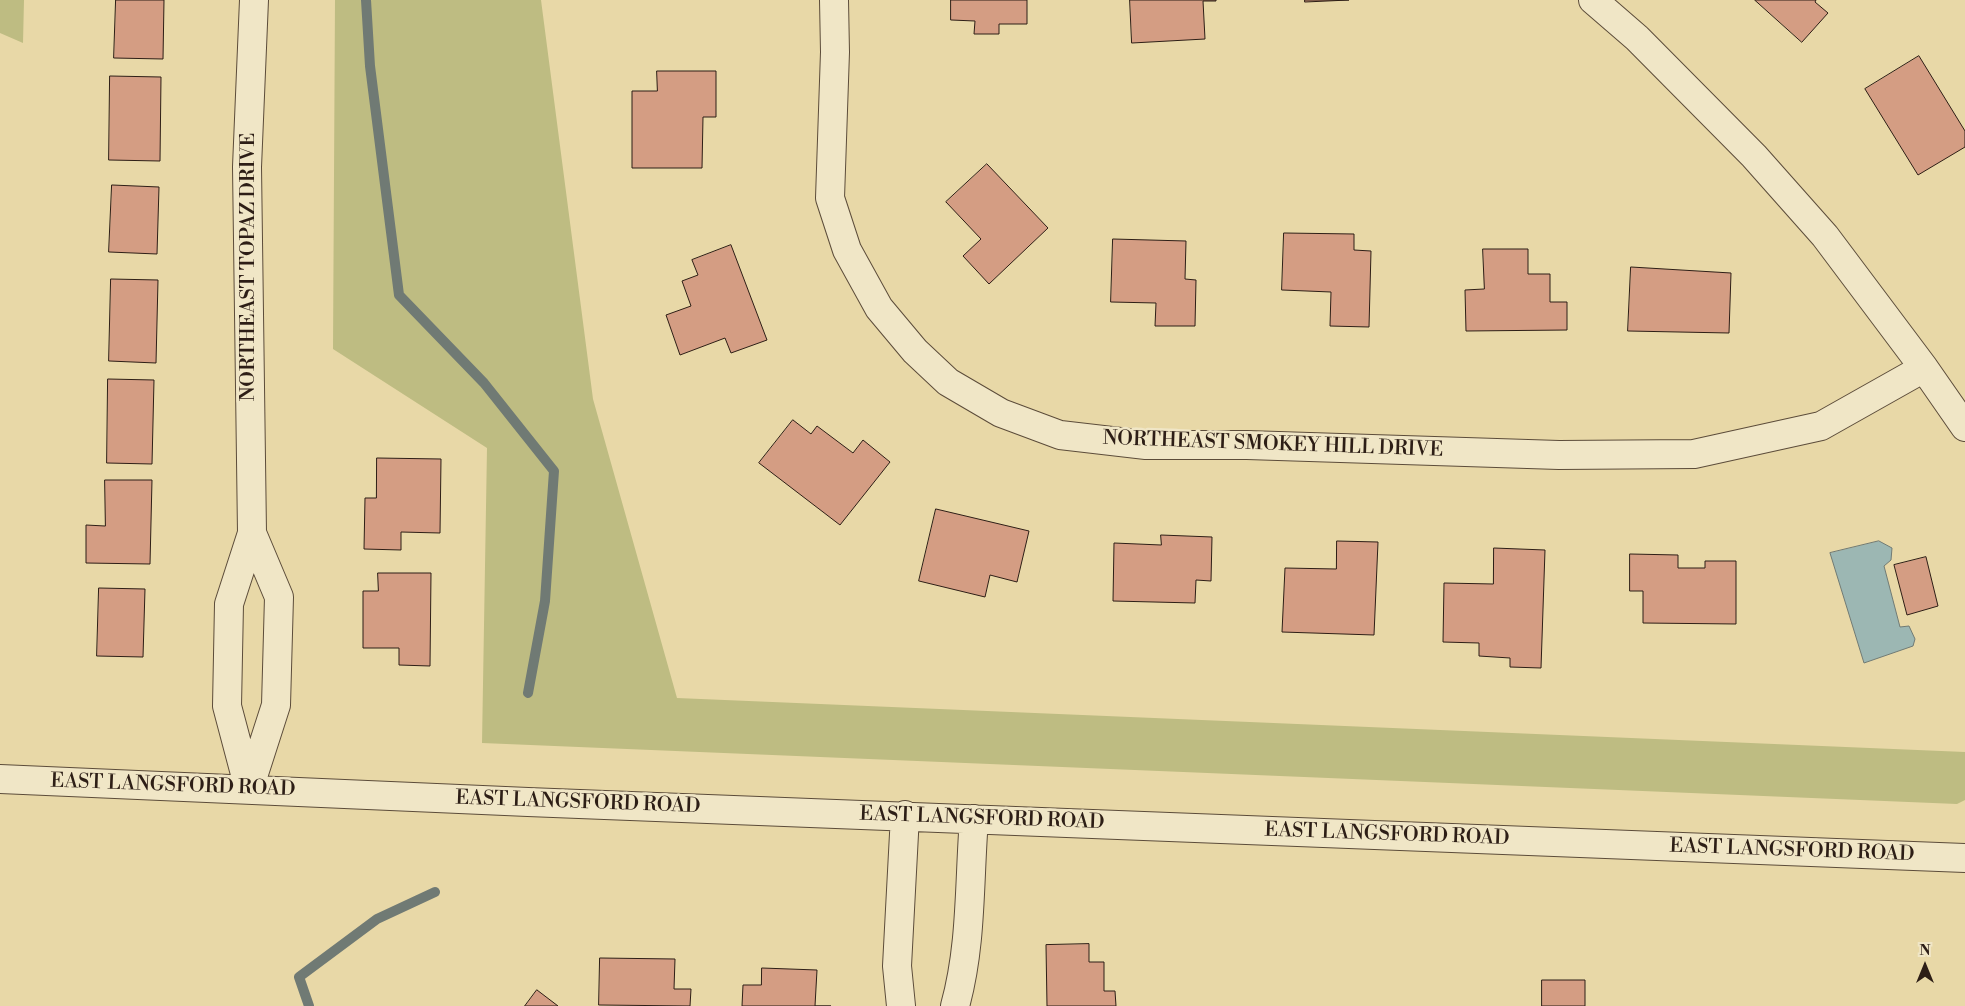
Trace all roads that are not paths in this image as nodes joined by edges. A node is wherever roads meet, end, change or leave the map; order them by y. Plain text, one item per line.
1 (254, 0) edge
2 (834, 0) edge
3 (1593, 0) edge
4 (1924, 368) junction
5 (1965, 428) edge
6 (252, 533) junction
7 (0, 779) edge
8 (249, 789) junction
9 (905, 815) junction
10 (974, 819) junction
11 (1965, 858) edge
12 (901, 1006) edge
13 (955, 1006) edge

1 - 6 street, NORTHEAST TOPAZ DRIVE
2 - 4 street, NORTHEAST SMOKEY HILL DRIVE
3 - 4 street
4 - 5 street
6 - 8 street, NORTHEAST TOPAZ DRIVE
6 - 8 street, NORTHEAST TOPAZ DRIVE
7 - 8 street, EAST LANGSFORD ROAD
8 - 9 street, EAST LANGSFORD ROAD
9 - 10 street, EAST LANGSFORD ROAD
9 - 12 street
10 - 11 street, EAST LANGSFORD ROAD
10 - 13 street

